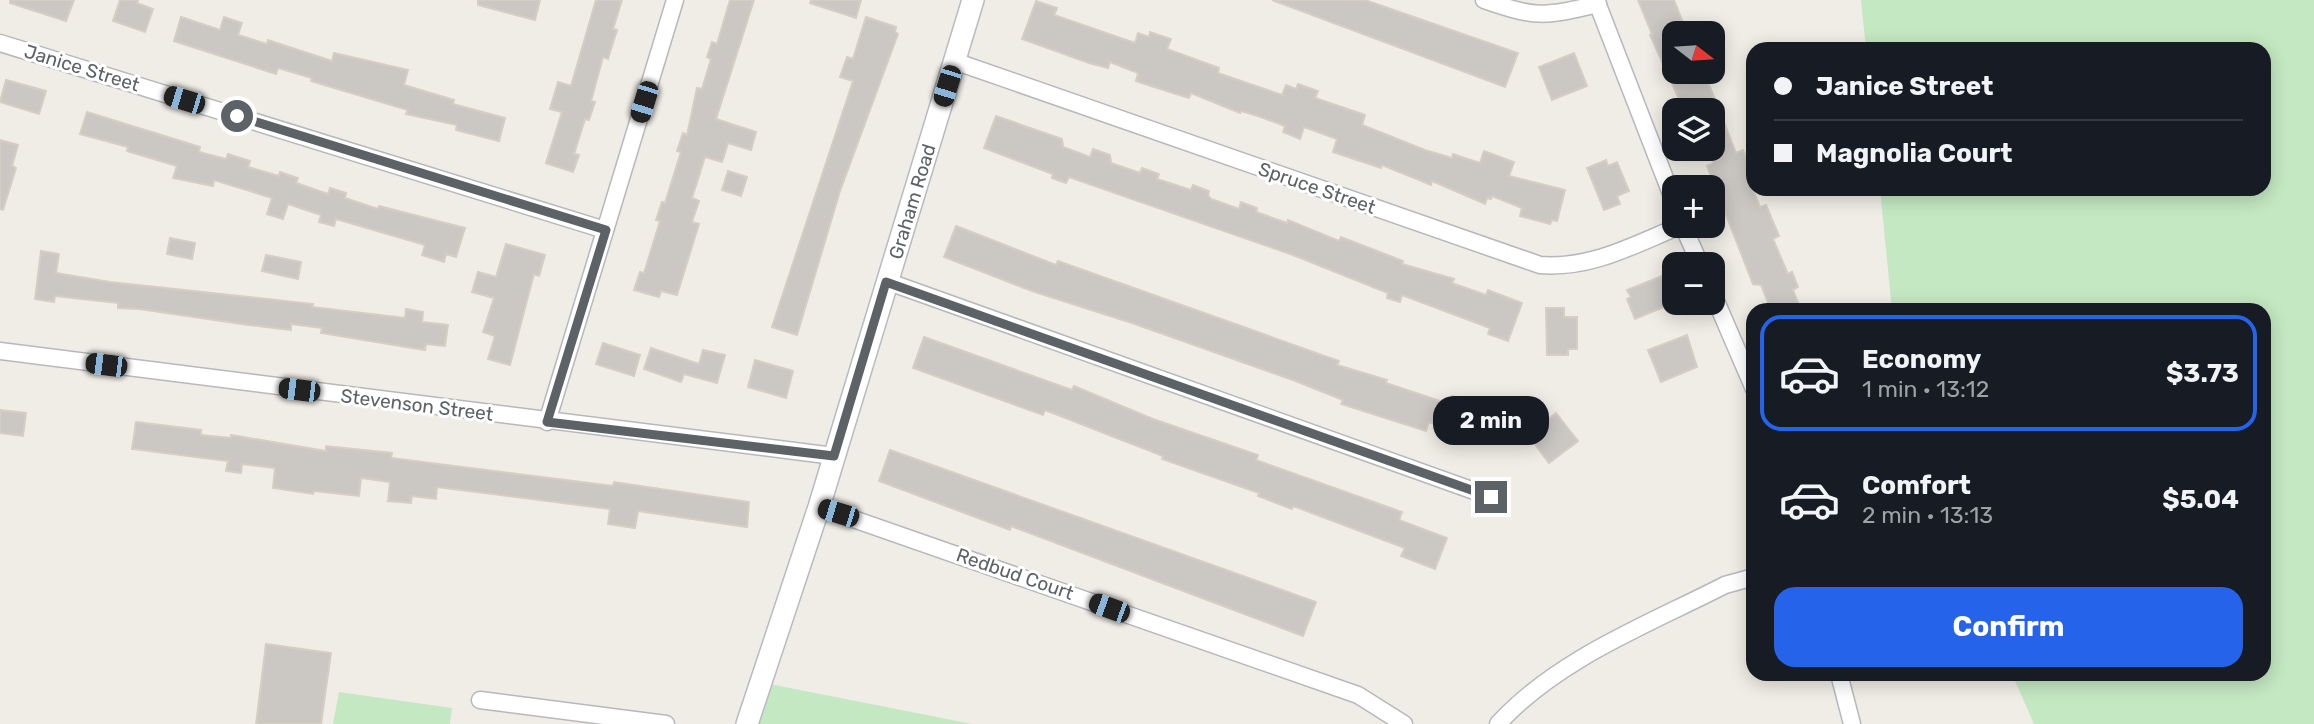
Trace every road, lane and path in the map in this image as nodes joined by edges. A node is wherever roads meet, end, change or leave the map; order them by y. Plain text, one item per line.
1 (675, 0) edge
2 (973, 0) edge
3 (1483, 0) edge
4 (1597, 2) edge
5 (0, 43) edge
6 (954, 61) junction
7 (1664, 175) edge
8 (606, 230) junction
9 (1662, 234) edge
10 (886, 282) junction
11 (1722, 315) edge
12 (0, 351) edge
13 (1746, 370) edge
14 (547, 422) junction
15 (834, 456) junction
16 (1491, 497) dead end
17 (819, 507) junction
18 (1746, 579) edge
19 (1841, 681) edge
20 (480, 701) dead end
21 (666, 724) edge
22 (747, 724) edge
23 (1404, 724) edge
24 (1498, 724) edge
25 (1852, 724) edge

1 - 8 street
2 - 6 main road, Graham Road
3 - 4 street
4 - 7 street
5 - 8 street, Janice Street
6 - 9 street, Spruce Street
6 - 10 main road, Graham Road
8 - 14 street
10 - 15 main road, Graham Road
10 - 16 street
11 - 13 street
12 - 14 street, Stevenson Street
14 - 15 street, Stevenson Street
15 - 17 main road, Graham Road
17 - 22 main road, Graham Road
17 - 23 street, Redbud Court
18 - 24 street
19 - 25 street
20 - 21 street

